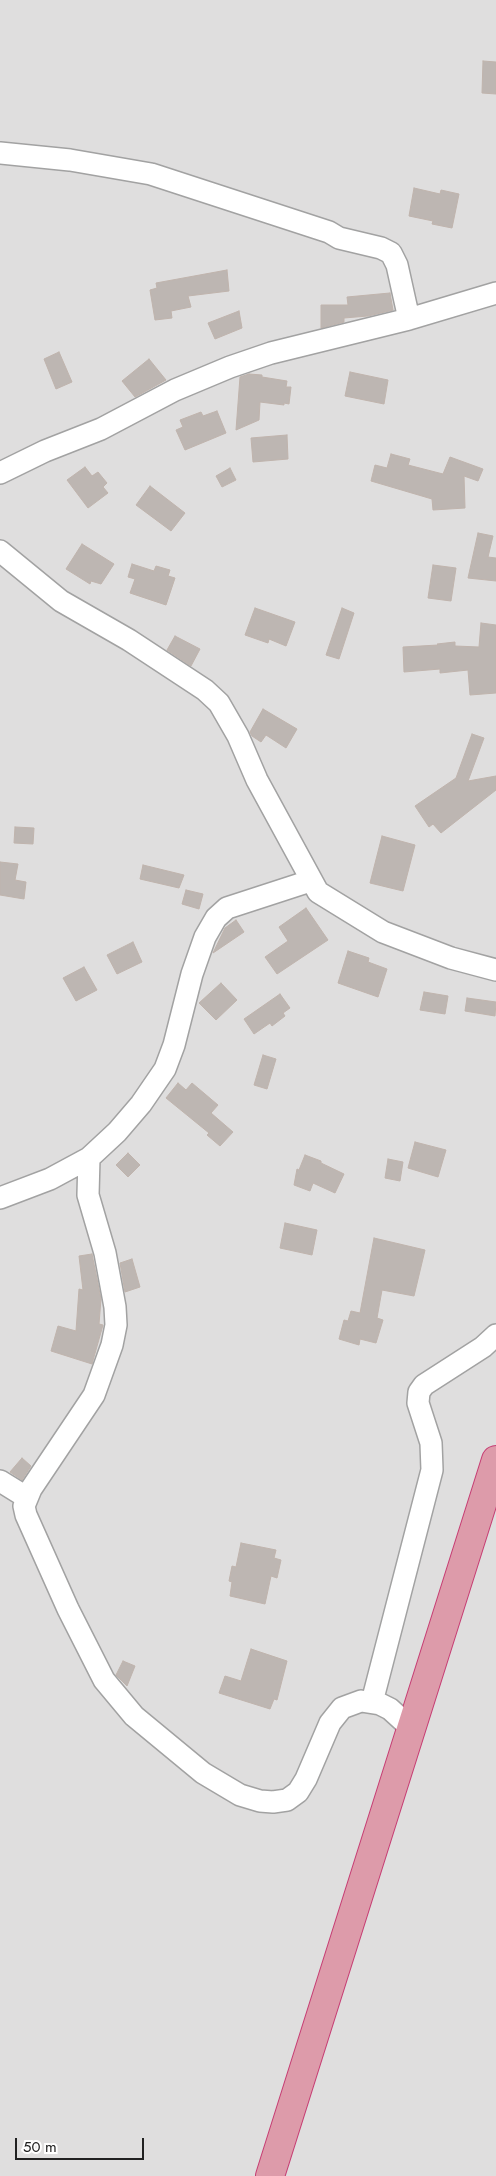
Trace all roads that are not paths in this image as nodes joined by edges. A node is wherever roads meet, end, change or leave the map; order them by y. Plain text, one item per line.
1 (0, 154) edge
2 (496, 293) edge
3 (409, 319) junction
4 (0, 473) edge
5 (0, 551) edge
6 (310, 880) junction
7 (496, 970) edge
8 (89, 1158) junction
9 (0, 1198) edge
10 (496, 1335) edge
11 (496, 1460) edge
12 (0, 1481) edge
13 (26, 1497) junction
14 (372, 1702) junction
15 (412, 1729) junction
16 (270, 2176) edge

1 - 3 street
2 - 3 street
3 - 4 street
5 - 6 street
6 - 7 street
6 - 8 street
8 - 9 street
8 - 13 street
10 - 14 street
11 - 15 highway
12 - 13 street
13 - 14 street
14 - 15 street
15 - 16 highway

